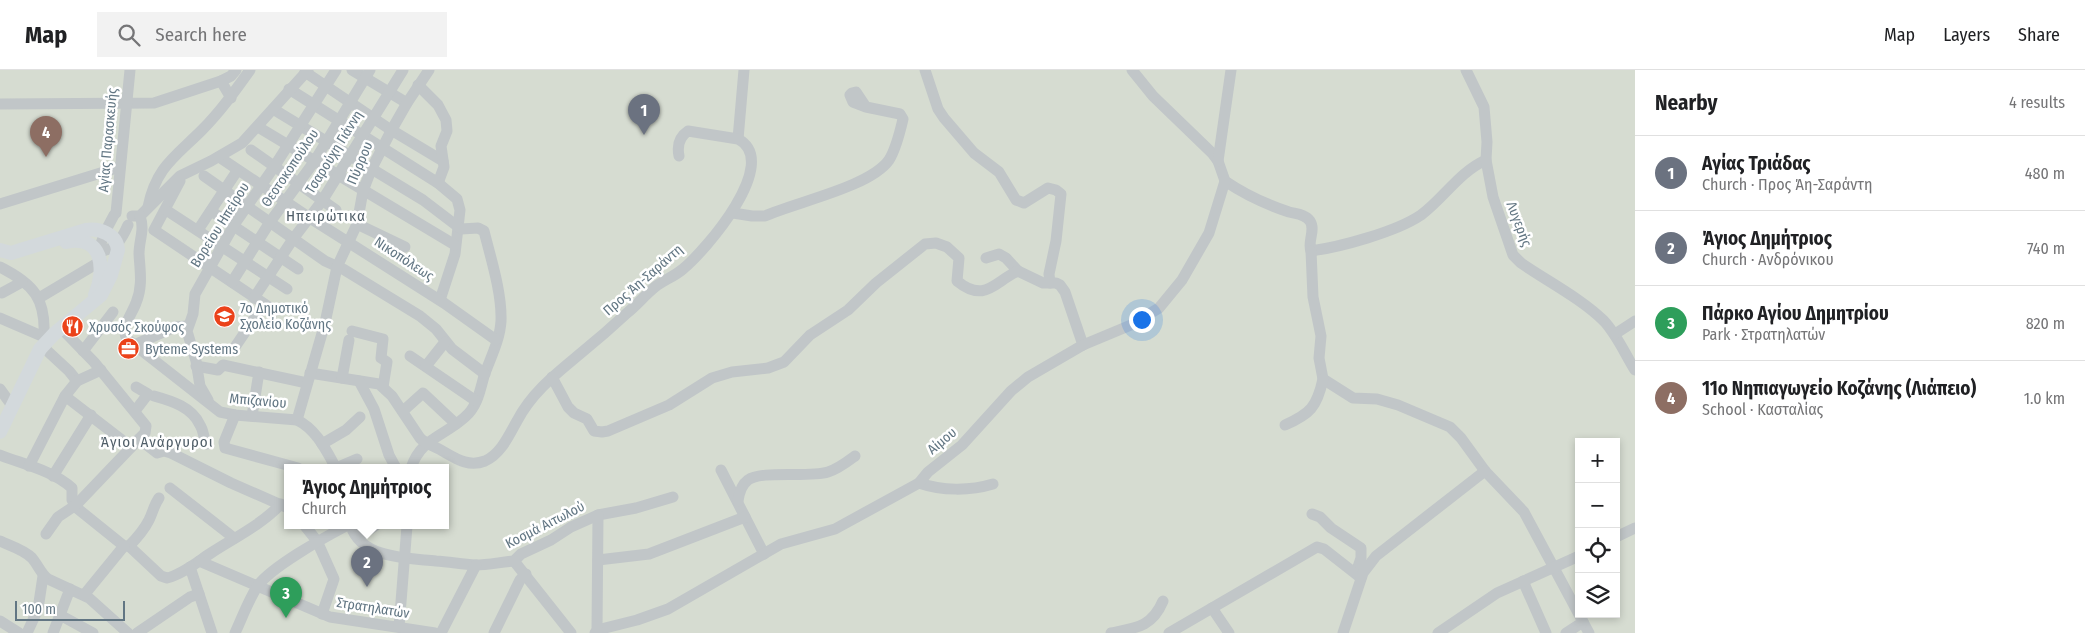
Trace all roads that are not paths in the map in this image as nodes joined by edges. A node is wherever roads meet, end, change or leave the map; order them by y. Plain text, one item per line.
1 (130, 70) edge
2 (236, 70) edge
3 (250, 70) edge
4 (336, 70) edge
5 (352, 70) edge
6 (402, 70) edge
7 (429, 70) edge
8 (744, 70) edge
9 (925, 70) edge
10 (1132, 70) edge
11 (1231, 70) edge
12 (1466, 70) edge
13 (307, 71) edge
14 (368, 74) edge
15 (220, 81) junction
16 (418, 85) junction
17 (326, 86) junction
18 (289, 89) junction
19 (389, 92) junction
20 (231, 98) junction
21 (126, 103) junction
22 (350, 103) junction
23 (407, 103) junction
24 (0, 104) edge
25 (314, 104) junction
26 (866, 107) dead end
27 (272, 109) junction
28 (373, 119) junction
29 (339, 122) junction
30 (300, 125) junction
31 (258, 127) junction
32 (391, 131) junction
33 (362, 136) junction
34 (738, 139) junction
35 (326, 142) junction
36 (287, 146) junction
37 (382, 148) junction
38 (251, 150) dead end
39 (679, 156) dead end
40 (218, 157) junction
41 (350, 157) junction
42 (1486, 160) junction
43 (1218, 161) junction
44 (314, 162) junction
45 (443, 162) junction
46 (120, 167) junction
47 (274, 167) junction
48 (371, 170) junction
49 (237, 171) junction
50 (180, 176) junction
51 (204, 176) dead end
52 (338, 176) junction
53 (1225, 181) junction
54 (438, 183) junction
55 (298, 184) junction
56 (261, 187) junction
57 (224, 190) junction
58 (363, 191) junction
59 (322, 201) junction
60 (285, 202) junction
61 (0, 204) edge
62 (247, 206) junction
63 (166, 210) junction
64 (336, 210) dead end
65 (211, 211) junction
66 (732, 212) junction
67 (128, 213) junction
68 (310, 218) junction
69 (270, 222) junction
70 (357, 224) junction
71 (234, 225) junction
72 (457, 226) junction
73 (198, 230) junction
74 (105, 232) junction
75 (293, 239) junction
76 (258, 242) junction
77 (348, 242) junction
78 (222, 245) junction
79 (455, 245) junction
80 (118, 246) junction
81 (405, 248) dead end
82 (0, 250) edge
83 (1311, 251) junction
84 (0, 256) edge
85 (99, 257) junction
86 (281, 257) junction
87 (986, 258) dead end
88 (245, 261) junction
89 (0, 267) edge
90 (210, 267) junction
91 (337, 267) junction
92 (298, 269) dead end
93 (1018, 271) junction
94 (268, 276) junction
95 (22, 282) junction
96 (232, 282) junction
97 (1050, 283) junction
98 (287, 289) dead end
99 (2, 293) dead end
100 (39, 298) junction
101 (440, 300) junction
102 (259, 301) junction
103 (87, 307) junction
104 (275, 311) dead end
105 (113, 312) dead end
106 (0, 318) edge
107 (1635, 321) edge
108 (187, 326) junction
109 (61, 328) junction
110 (1615, 334) junction
111 (496, 340) junction
112 (45, 341) junction
113 (445, 342) junction
114 (134, 345) junction
115 (1083, 345) junction
116 (83, 351) junction
117 (410, 356) dead end
118 (223, 365) junction
119 (196, 366) junction
120 (426, 366) junction
121 (101, 370) junction
122 (1635, 370) edge
123 (259, 372) junction
124 (485, 374) junction
125 (552, 377) junction
126 (309, 378) junction
127 (342, 378) junction
128 (1322, 379) junction
129 (77, 381) junction
130 (359, 381) junction
131 (136, 387) dead end
132 (383, 387) junction
133 (0, 389) edge
134 (151, 395) junction
135 (65, 396) junction
136 (476, 401) junction
137 (13, 407) junction
138 (213, 408) junction
139 (135, 411) junction
140 (403, 411) junction
141 (91, 415) junction
142 (235, 415) junction
143 (252, 416) junction
144 (360, 417) dead end
145 (297, 420) junction
146 (456, 424) junction
147 (1285, 425) dead end
148 (1, 427) edge
149 (135, 443) junction
150 (207, 444) dead end
151 (322, 444) junction
152 (426, 444) junction
153 (0, 456) edge
154 (855, 456) dead end
155 (357, 459) dead end
156 (284, 464) edge
157 (334, 464) edge
158 (345, 464) edge
159 (394, 464) edge
160 (413, 464) edge
161 (29, 466) junction
162 (721, 470) dead end
163 (1485, 471) junction
164 (52, 476) junction
165 (919, 483) junction
166 (993, 484) dead end
167 (170, 488) dead end
168 (673, 497) dead end
169 (159, 498) dead end
170 (738, 501) junction
171 (76, 505) junction
172 (284, 506) edge
173 (1312, 514) dead end
174 (598, 515) junction
175 (745, 517) junction
176 (1635, 528) edge
177 (307, 529) edge
178 (340, 529) edge
179 (353, 529) edge
180 (370, 529) edge
181 (406, 529) edge
182 (46, 534) dead end
183 (1620, 535) edge
184 (358, 537) junction
185 (234, 538) junction
186 (0, 541) edge
187 (316, 541) junction
188 (126, 546) junction
189 (764, 554) junction
190 (403, 558) junction
191 (1575, 558) edge
192 (598, 560) junction
193 (514, 561) junction
194 (195, 564) junction
195 (476, 565) junction
196 (1553, 568) junction
197 (526, 574) junction
198 (1359, 575) junction
199 (44, 576) junction
200 (1524, 581) junction
201 (257, 586) junction
202 (70, 589) junction
203 (199, 594) junction
204 (84, 595) junction
205 (1163, 601) dead end
206 (1212, 608) junction
207 (322, 614) junction
208 (60, 615) junction
209 (0, 620) edge
210 (399, 627) junction
211 (1586, 628) edge
212 (596, 631) edge
213 (19, 633) edge
214 (27, 633) edge
215 (53, 633) edge
216 (93, 633) edge
217 (128, 633) edge
218 (136, 633) edge
219 (212, 633) edge
220 (235, 633) edge
221 (434, 633) edge
222 (440, 633) edge
223 (494, 633) edge
224 (570, 633) edge
225 (1111, 633) edge
226 (1169, 633) edge
227 (1228, 633) edge
228 (1343, 633) edge
229 (1438, 633) edge
230 (1546, 633) edge
231 (1566, 633) edge

1 - 21 street, Αγίας Παρασκευής
2 - 15 street
3 - 20 street
4 - 17 street, Βορείου Ηπείρου
5 - 14 street
6 - 19 street, Τσαρούχη Γιάννη
7 - 16 street, Πύρρου
8 - 34 street
9 - 97 street
10 - 43 street
11 - 43 street
12 - 42 street, Λυγερής
13 - 17 street
13 - 18 street
14 - 19 street
14 - 22 street, Θεοτοκοπούλου
15 - 20 street
15 - 21 street
16 - 23 street, Πύρρου
16 - 45 street
17 - 22 street
17 - 25 street, Βορείου Ηπείρου
18 - 25 street
18 - 27 street
19 - 23 street
19 - 28 street, Τσαρούχη Γιάννη
20 - 67 street
21 - 24 street
21 - 46 street, Αγίας Παρασκευής
22 - 28 street
22 - 29 street, Θεοτοκοπούλου
23 - 32 street, Πύρρου
25 - 29 street
25 - 30 street, Βορείου Ηπείρου
26 - 66 street
27 - 30 street
27 - 31 street
28 - 32 street
28 - 33 street, Τσαρούχη Γιάννη
29 - 33 street
29 - 35 street, Θεοτοκοπούλου
30 - 35 street
30 - 36 street, Βορείου Ηπείρου
31 - 36 street
31 - 40 street
32 - 37 street, Πύρρου
32 - 45 street
33 - 37 street
33 - 41 street, Τσαρούχη Γιάννη
34 - 39 street
34 - 66 street, Προς Άη-Σαράντη
35 - 41 street
35 - 44 street, Θεοτοκοπούλου
36 - 44 street
36 - 47 street, Βορείου Ηπείρου
37 - 48 street, Πύρρου
37 - 54 street
38 - 47 street
40 - 49 street, Νικοπόλεως
40 - 50 street
41 - 48 street
41 - 52 street, Τσαρούχη Γιάννη
42 - 83 street
42 - 110 street, Λυγερής
43 - 53 street
44 - 52 street
44 - 55 street, Θεοτοκοπούλου
45 - 54 street
46 - 61 street
46 - 67 street, Αγίας Παρασκευής
47 - 55 street
47 - 56 street, Βορείου Ηπείρου
48 - 58 street, Πύρρου
48 - 72 street
49 - 56 street, Νικοπόλεως
49 - 57 street
50 - 63 street
50 - 67 street
51 - 57 street
52 - 58 street
52 - 59 street, Τσαρούχη Γιάννη
53 - 83 street
53 - 115 street, Αίμου
54 - 72 street
55 - 59 street
55 - 60 street, Θεοτοκοπούλου
56 - 60 street, Νικοπόλεως
56 - 62 street, Βορείου Ηπείρου
57 - 62 street
57 - 65 street
58 - 70 street, Πύρρου
58 - 79 street
59 - 64 street
59 - 68 street, Τσαρούχη Γιάννη
60 - 68 street, Νικοπόλεως
60 - 69 street, Θεοτοκοπούλου
62 - 69 street
62 - 71 street, Βορείου Ηπείρου
63 - 73 street
63 - 90 street
65 - 71 street
65 - 73 street
66 - 125 street, Προς Άη-Σαράντη
67 - 74 street
67 - 80 street
67 - 114 street
68 - 75 street, Τσαρούχη Γιάννη
68 - 77 street, Νικοπόλεως
69 - 75 street
69 - 76 street, Θεοτοκοπούλου
70 - 77 street, Πύρρου
70 - 81 street
71 - 76 street
71 - 78 street, Βορείου Ηπείρου
72 - 79 street
72 - 111 street
73 - 78 street
74 - 80 main road
74 - 82 main road
74 - 85 street
75 - 86 street, Τσαρούχη Γιάννη
75 - 91 street
76 - 86 street
76 - 88 street, Θεοτοκοπούλου
77 - 91 street, Πύρρου
77 - 101 street, Νικοπόλεως
78 - 88 street
78 - 90 street, Βορείου Ηπείρου
79 - 101 street
80 - 85 street
80 - 103 main road
83 - 128 street
84 - 85 main road
85 - 100 street
85 - 103 main road
86 - 92 street
86 - 94 street, Τσαρούχη Γιάννη
87 - 93 street
88 - 94 street
88 - 96 street, Θεοτοκοπούλου
89 - 95 street
90 - 96 street
90 - 108 street, Βορείου Ηπείρου
91 - 113 street
91 - 126 street, Πύρρου
93 - 97 street
93 - 125 street
94 - 98 street
94 - 102 street, Τσαρούχη Γιάννη
95 - 99 street
95 - 100 street
96 - 102 street
97 - 115 street
100 - 112 street
101 - 111 street, Νικοπόλεως
102 - 104 street
102 - 118 street, Τσαρούχη Γιάννη
103 - 109 main road
105 - 116 street
106 - 112 street
107 - 110 street
108 - 114 street
108 - 119 street, Βορείου Ηπείρου
109 - 112 main road
109 - 116 street
110 - 122 street, Λυγερής
111 - 124 street
112 - 129 street
112 - 137 main road
113 - 120 street
113 - 124 street
114 - 138 street, Μπιζανίου
115 - 165 street, Αίμου
116 - 121 street
117 - 120 street
118 - 119 street
118 - 123 street
119 - 138 street, Βορείου Ηπείρου
120 - 136 street
121 - 129 street
121 - 139 street
123 - 126 street
123 - 143 street
124 - 136 street
125 - 152 street, Προς Άη-Σαράντη
126 - 127 street
126 - 145 street, Πύρρου
127 - 130 street
127 - 132 street
128 - 147 street
128 - 163 street
129 - 135 street
130 - 132 street
130 - 159 street
131 - 134 street
132 - 140 street
133 - 137 street
134 - 139 street
134 - 150 street
135 - 141 street
135 - 161 street
136 - 146 street
137 - 148 main road
138 - 142 street, Μπιζανίου
139 - 149 street
140 - 146 street
140 - 152 street
141 - 149 street
141 - 164 street
142 - 143 street, Μπιζανίου
142 - 156 street
143 - 145 street, Μπιζανίου
144 - 151 street
145 - 151 street, Μπιζανίου
146 - 152 street
149 - 171 street
149 - 172 street
151 - 157 street, Μπιζανίου
152 - 160 street
153 - 161 street
154 - 170 street
155 - 158 street
161 - 164 street
162 - 170 street
163 - 196 street
163 - 198 street
164 - 171 street
165 - 166 street
165 - 189 street, Αίμου
167 - 185 street
168 - 174 street, Κοσμά Αιτωλού
169 - 188 street
170 - 175 street
171 - 182 street
171 - 188 street
172 - 185 street
173 - 198 street
174 - 192 street
174 - 193 street, Κοσμά Αιτωλού
175 - 189 street
175 - 192 street
176 - 183 street
177 - 187 street
178 - 187 street
179 - 184 street, Κοσμά Αιτωλού
180 - 184 street
181 - 190 street
184 - 190 street, Κοσμά Αιτωλού
185 - 194 street
186 - 199 street
187 - 201 street
187 - 207 street
188 - 194 street
188 - 204 street
189 - 212 street, Αίμου
190 - 195 street, Κοσμά Αιτωλού
190 - 210 street
191 - 196 street
192 - 212 street
193 - 195 street, Κοσμά Αιτωλού
193 - 197 street
194 - 201 street, Στρατηλατών
194 - 203 street
195 - 222 street
196 - 200 street
196 - 211 street
197 - 223 street
197 - 224 street
198 - 206 street
198 - 228 street
199 - 202 street
199 - 214 street
200 - 229 street
200 - 230 street
201 - 207 street, Στρατηλατών
201 - 220 street
202 - 204 street
202 - 208 street
203 - 218 street
203 - 219 street
204 - 217 street
205 - 225 street
206 - 226 street
206 - 227 street
207 - 210 street, Στρατηλατών
208 - 215 street
208 - 216 street
209 - 213 street
210 - 221 street, Στρατηλατών
211 - 231 street

